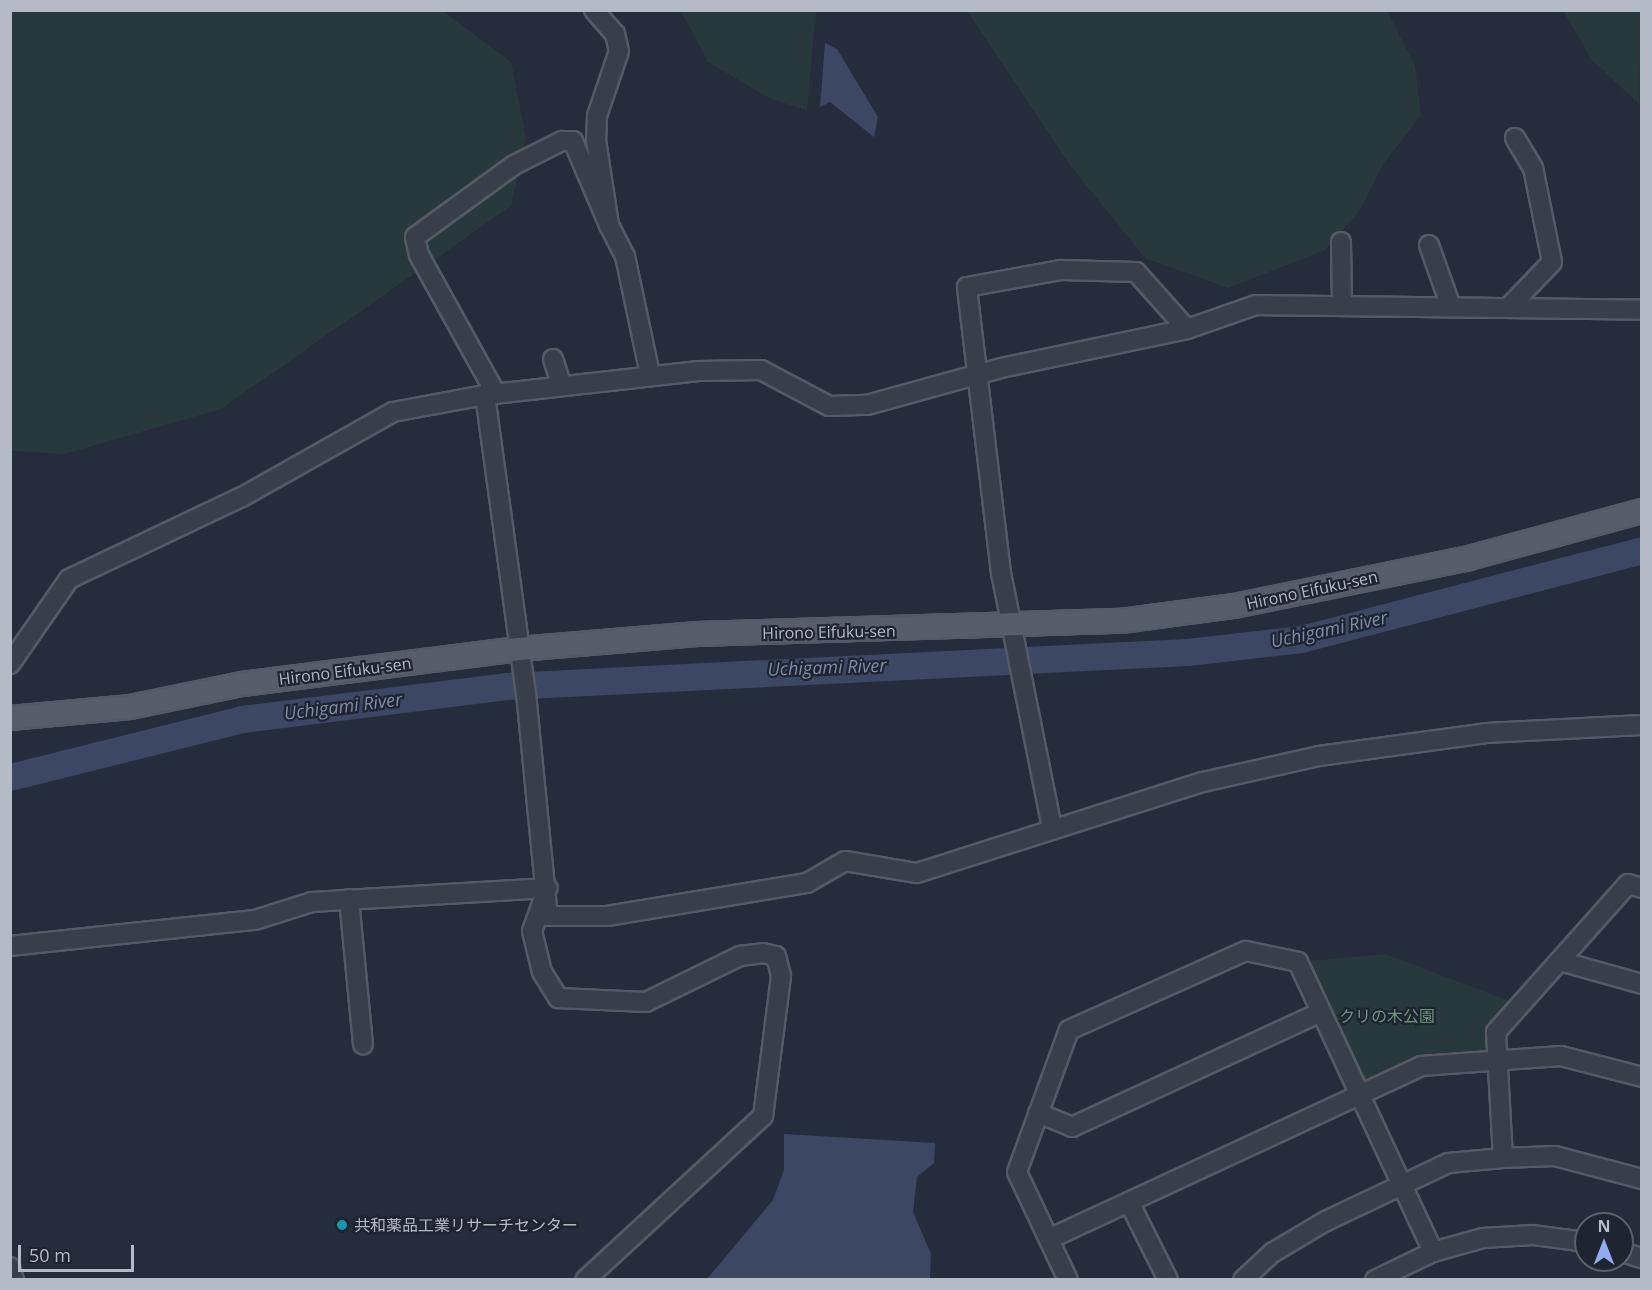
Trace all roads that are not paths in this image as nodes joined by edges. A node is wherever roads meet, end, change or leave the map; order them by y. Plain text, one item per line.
1 (594, 10) edge
2 (1515, 138) dead end
3 (609, 225) junction
4 (1341, 242) dead end
5 (1429, 244) dead end
6 (1342, 305) junction
7 (1451, 307) junction
8 (1509, 307) junction
9 (1641, 310) edge
10 (1186, 329) junction
11 (553, 359) dead end
12 (650, 375) junction
13 (979, 375) junction
14 (562, 386) junction
15 (491, 394) junction
16 (1641, 511) edge
17 (1013, 628) junction
18 (520, 654) junction
19 (10, 664) edge
20 (10, 718) edge
21 (1641, 725) edge
22 (1052, 828) junction
23 (548, 888) junction
24 (1641, 888) edge
25 (349, 899) junction
26 (10, 946) edge
27 (1560, 961) junction
28 (1641, 984) edge
29 (1321, 1012) junction
30 (363, 1044) dead end
31 (1498, 1060) junction
32 (1641, 1077) edge
33 (1359, 1093) junction
34 (1038, 1113) junction
35 (1503, 1158) junction
36 (1641, 1179) edge
37 (1401, 1187) junction
38 (1129, 1202) junction
39 (1049, 1239) junction
40 (1574, 1241) edge
41 (1433, 1252) junction
42 (10, 1267) edge
43 (14, 1280) edge
44 (585, 1280) edge
45 (1068, 1280) edge
46 (1168, 1280) edge
47 (1243, 1280) edge
48 (1375, 1280) edge

1 - 3 street
2 - 8 street
3 - 12 street
3 - 15 street
4 - 6 street
5 - 7 street
6 - 7 street
6 - 10 street
7 - 8 street
8 - 9 street
10 - 13 street
10 - 13 street
11 - 14 street
12 - 13 street
12 - 14 street
13 - 17 street
14 - 15 street
15 - 18 street
15 - 19 street
16 - 17 main road, Hirono Eifuku-sen
17 - 18 main road, Hirono Eifuku-sen
17 - 22 street
18 - 20 main road, Hirono Eifuku-sen
18 - 23 street
21 - 22 street
22 - 23 street
23 - 25 street
23 - 44 street
24 - 27 street
25 - 26 street
25 - 30 street
27 - 28 street
27 - 31 street
29 - 33 street
29 - 34 street
29 - 34 street
31 - 32 street
31 - 33 street
31 - 35 street
33 - 37 street
33 - 38 street
34 - 39 street
35 - 36 street
35 - 37 street
37 - 41 street
37 - 47 street
38 - 39 street
38 - 46 street
39 - 45 street
40 - 41 street
41 - 48 street
42 - 43 street

